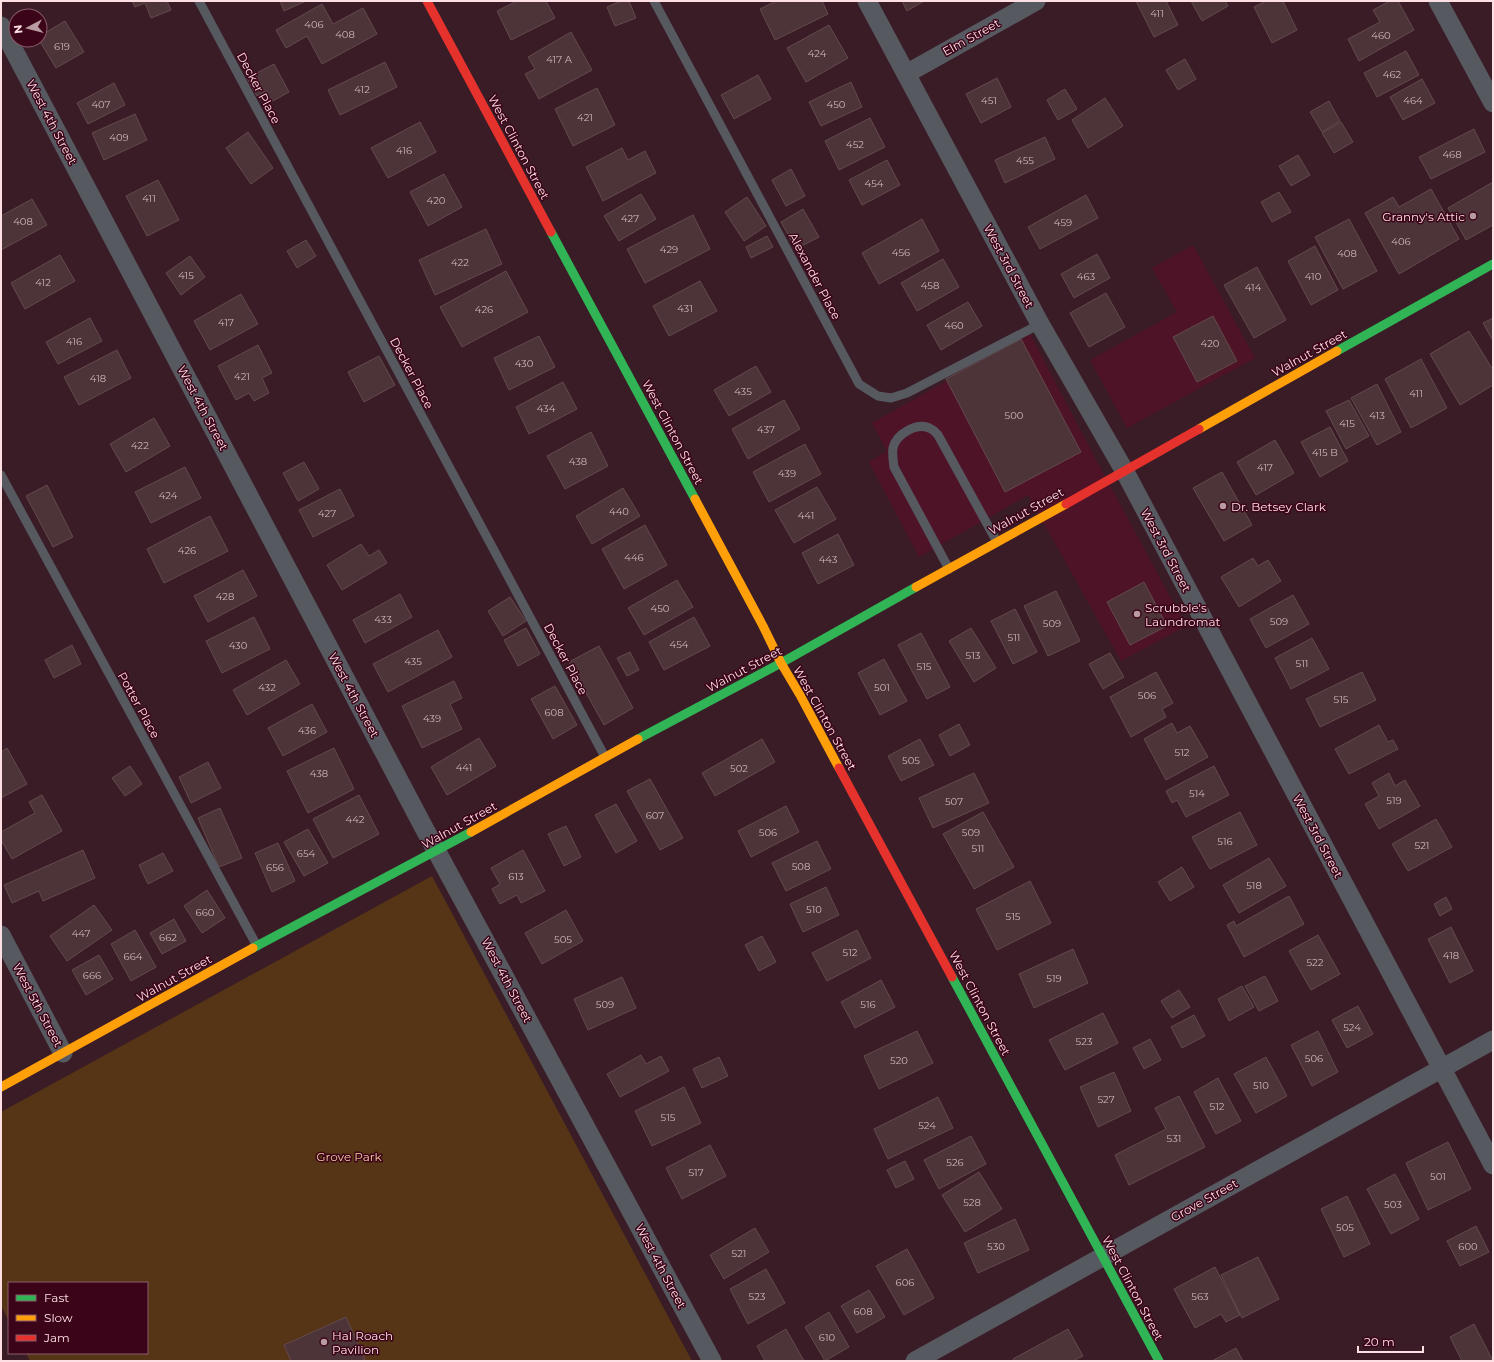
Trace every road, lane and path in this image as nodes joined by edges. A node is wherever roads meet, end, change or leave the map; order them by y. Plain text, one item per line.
1 (199, 1) edge
2 (427, 1) edge
3 (654, 1) edge
4 (867, 1) edge
5 (1036, 1) edge
6 (1438, 1) edge
7 (1, 26) edge
8 (906, 74) junction
9 (1493, 103) edge
10 (1493, 264) edge
11 (1040, 324) junction
12 (1124, 470) junction
13 (1, 475) edge
14 (997, 542) junction
15 (949, 569) junction
16 (781, 663) junction
17 (605, 757) junction
18 (437, 851) junction
19 (1, 935) edge
20 (257, 946) junction
21 (1493, 1040) edge
22 (63, 1053) junction
23 (1441, 1068) junction
24 (1, 1087) edge
25 (1493, 1165) edge
26 (1103, 1257) junction
27 (712, 1361) edge
28 (915, 1361) edge
29 (1159, 1361) edge

1 - 17 lane, Decker Place
2 - 16 street, West Clinton Street
3 - 11 lane, Alexander Place
4 - 8 street, West 3rd Street
5 - 8 street, Elm Street
6 - 9 street
7 - 18 street, West 4th Street
8 - 11 street, West 3rd Street
10 - 12 street, Walnut Street
11 - 12 street, West 3rd Street
12 - 14 street, Walnut Street
12 - 23 street, West 3rd Street
13 - 20 lane, Potter Place
14 - 15 street, Walnut Street
14 - 15 lane
15 - 16 street, Walnut Street
16 - 17 street, Walnut Street
16 - 26 street, West Clinton Street
17 - 18 street, Walnut Street
18 - 20 street, Walnut Street
18 - 27 street, West 4th Street
19 - 22 street, West 5th Street
20 - 22 street, Walnut Street
21 - 23 street, Grove Street
22 - 24 street, Walnut Street
23 - 25 street, West 3rd Street
23 - 26 street, Grove Street
26 - 28 street, Grove Street
26 - 29 street, West Clinton Street

